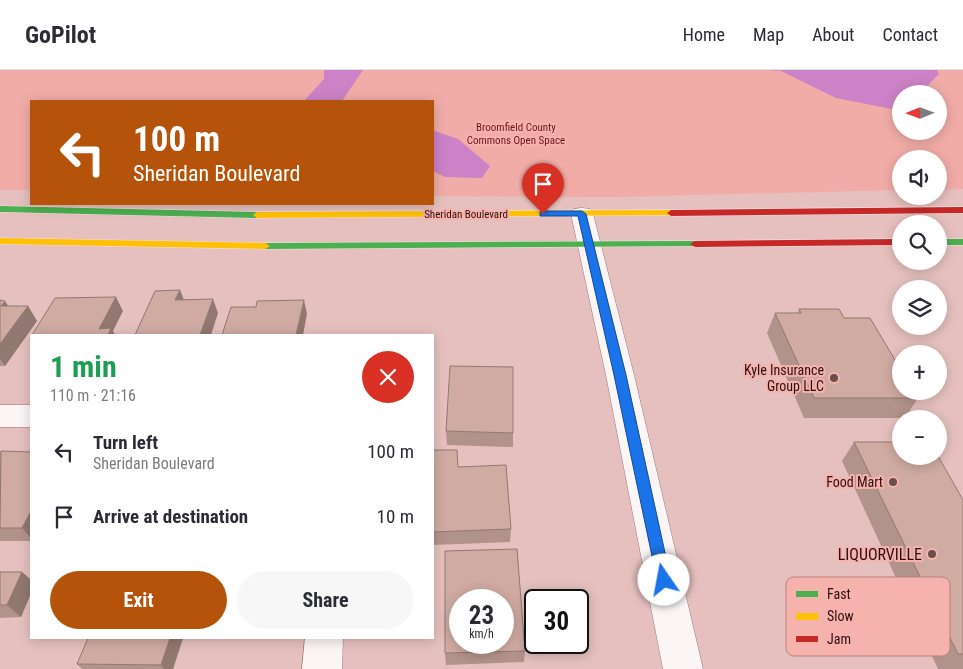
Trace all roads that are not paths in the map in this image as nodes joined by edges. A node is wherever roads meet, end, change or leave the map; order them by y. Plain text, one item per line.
1 (0, 209) edge
2 (963, 210) edge
3 (582, 214) junction
4 (0, 241) edge
5 (892, 242) edge
6 (947, 242) edge
7 (963, 242) edge
8 (589, 246) junction
9 (0, 416) edge
10 (30, 416) edge
11 (324, 639) edge
12 (322, 669) edge
13 (683, 669) edge

1 - 3 main road, Sheridan Boulevard
2 - 3 main road, Sheridan Boulevard
3 - 8 street
4 - 8 main road
5 - 8 main road
6 - 7 main road
8 - 13 street
9 - 10 street
11 - 12 street

